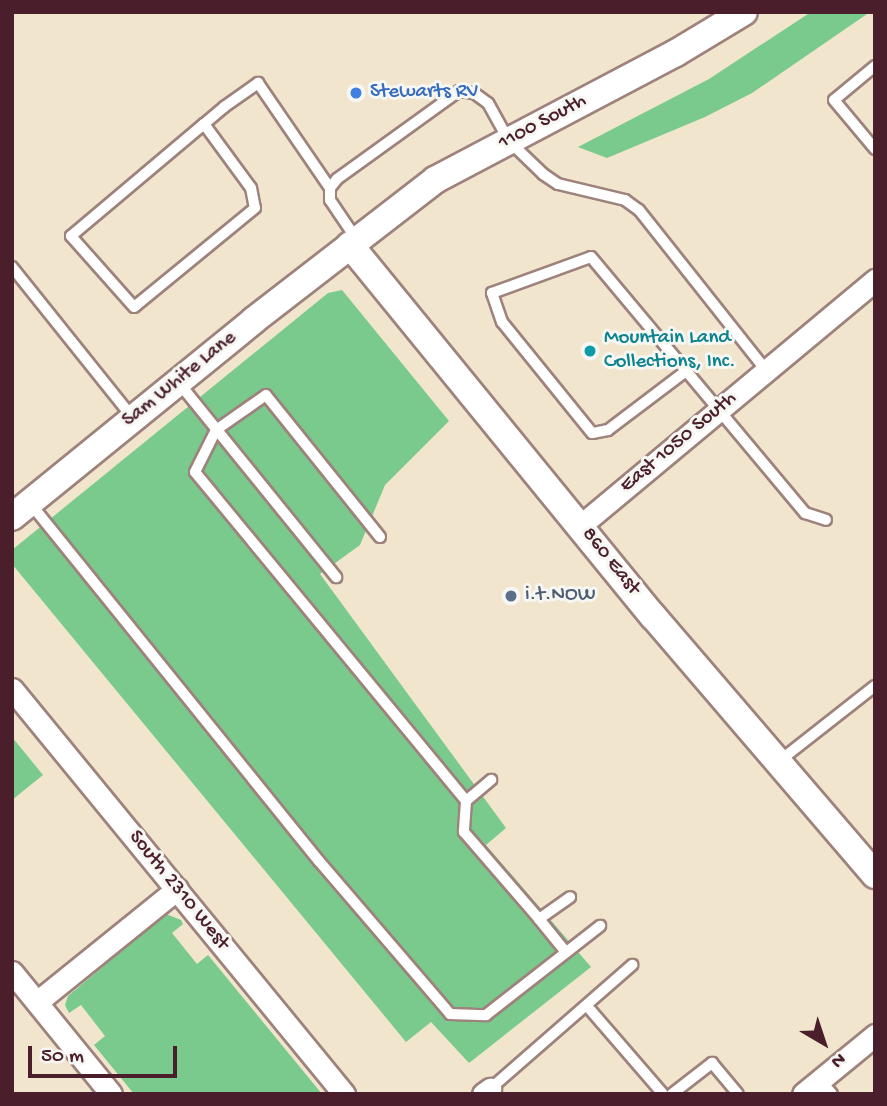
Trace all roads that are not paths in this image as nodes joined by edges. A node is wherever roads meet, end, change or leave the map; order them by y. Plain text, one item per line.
1 (744, 12) edge
2 (875, 66) edge
3 (204, 124) junction
4 (509, 141) junction
5 (875, 149) edge
6 (330, 188) junction
7 (353, 243) junction
8 (12, 267) edge
9 (874, 282) edge
10 (766, 370) junction
11 (686, 372) junction
12 (178, 381) junction
13 (718, 410) junction
14 (132, 418) junction
15 (216, 430) junction
16 (21, 510) edge
17 (826, 520) dead end
18 (581, 525) junction
19 (380, 537) dead end
20 (336, 577) dead end
21 (875, 686) edge
22 (15, 697) edge
23 (778, 762) junction
24 (491, 780) dead end
25 (466, 801) junction
26 (875, 875) edge
27 (177, 889) junction
28 (570, 897) dead end
29 (539, 919) junction
30 (600, 926) dead end
31 (565, 951) junction
32 (632, 965) dead end
33 (12, 972) edge
34 (37, 1002) junction
35 (587, 1006) junction
36 (875, 1035) edge
37 (826, 1087) edge
38 (486, 1091) edge
39 (111, 1094) edge
40 (344, 1094) edge
41 (663, 1094) edge
42 (671, 1094) edge
43 (738, 1094) edge
44 (803, 1094) edge

1 - 4 street, 1100 South
2 - 5 lane
3 - 3 lane
3 - 6 lane
4 - 6 lane
4 - 7 street, 1100 South
4 - 10 lane
6 - 7 lane
7 - 12 street, Sam White Lane
7 - 18 street, 860 East
8 - 14 lane
9 - 10 street, East 1050 South
10 - 13 street, East 1050 South
11 - 11 lane
11 - 13 lane
12 - 14 street, Sam White Lane
12 - 15 lane
13 - 17 lane
13 - 18 street, East 1050 South
14 - 16 street, Sam White Lane
15 - 19 lane
15 - 20 lane
15 - 25 lane
16 - 31 lane
18 - 23 street, 860 East
21 - 23 lane
22 - 27 street, South 2310 West
23 - 26 street, 860 East
24 - 25 lane
25 - 29 lane
27 - 34 street
27 - 40 street, South 2310 West
28 - 29 lane
29 - 31 lane
30 - 31 lane
32 - 35 lane
33 - 34 street
34 - 39 street
35 - 38 lane
35 - 41 lane
36 - 37 street
37 - 44 street
42 - 43 lane

